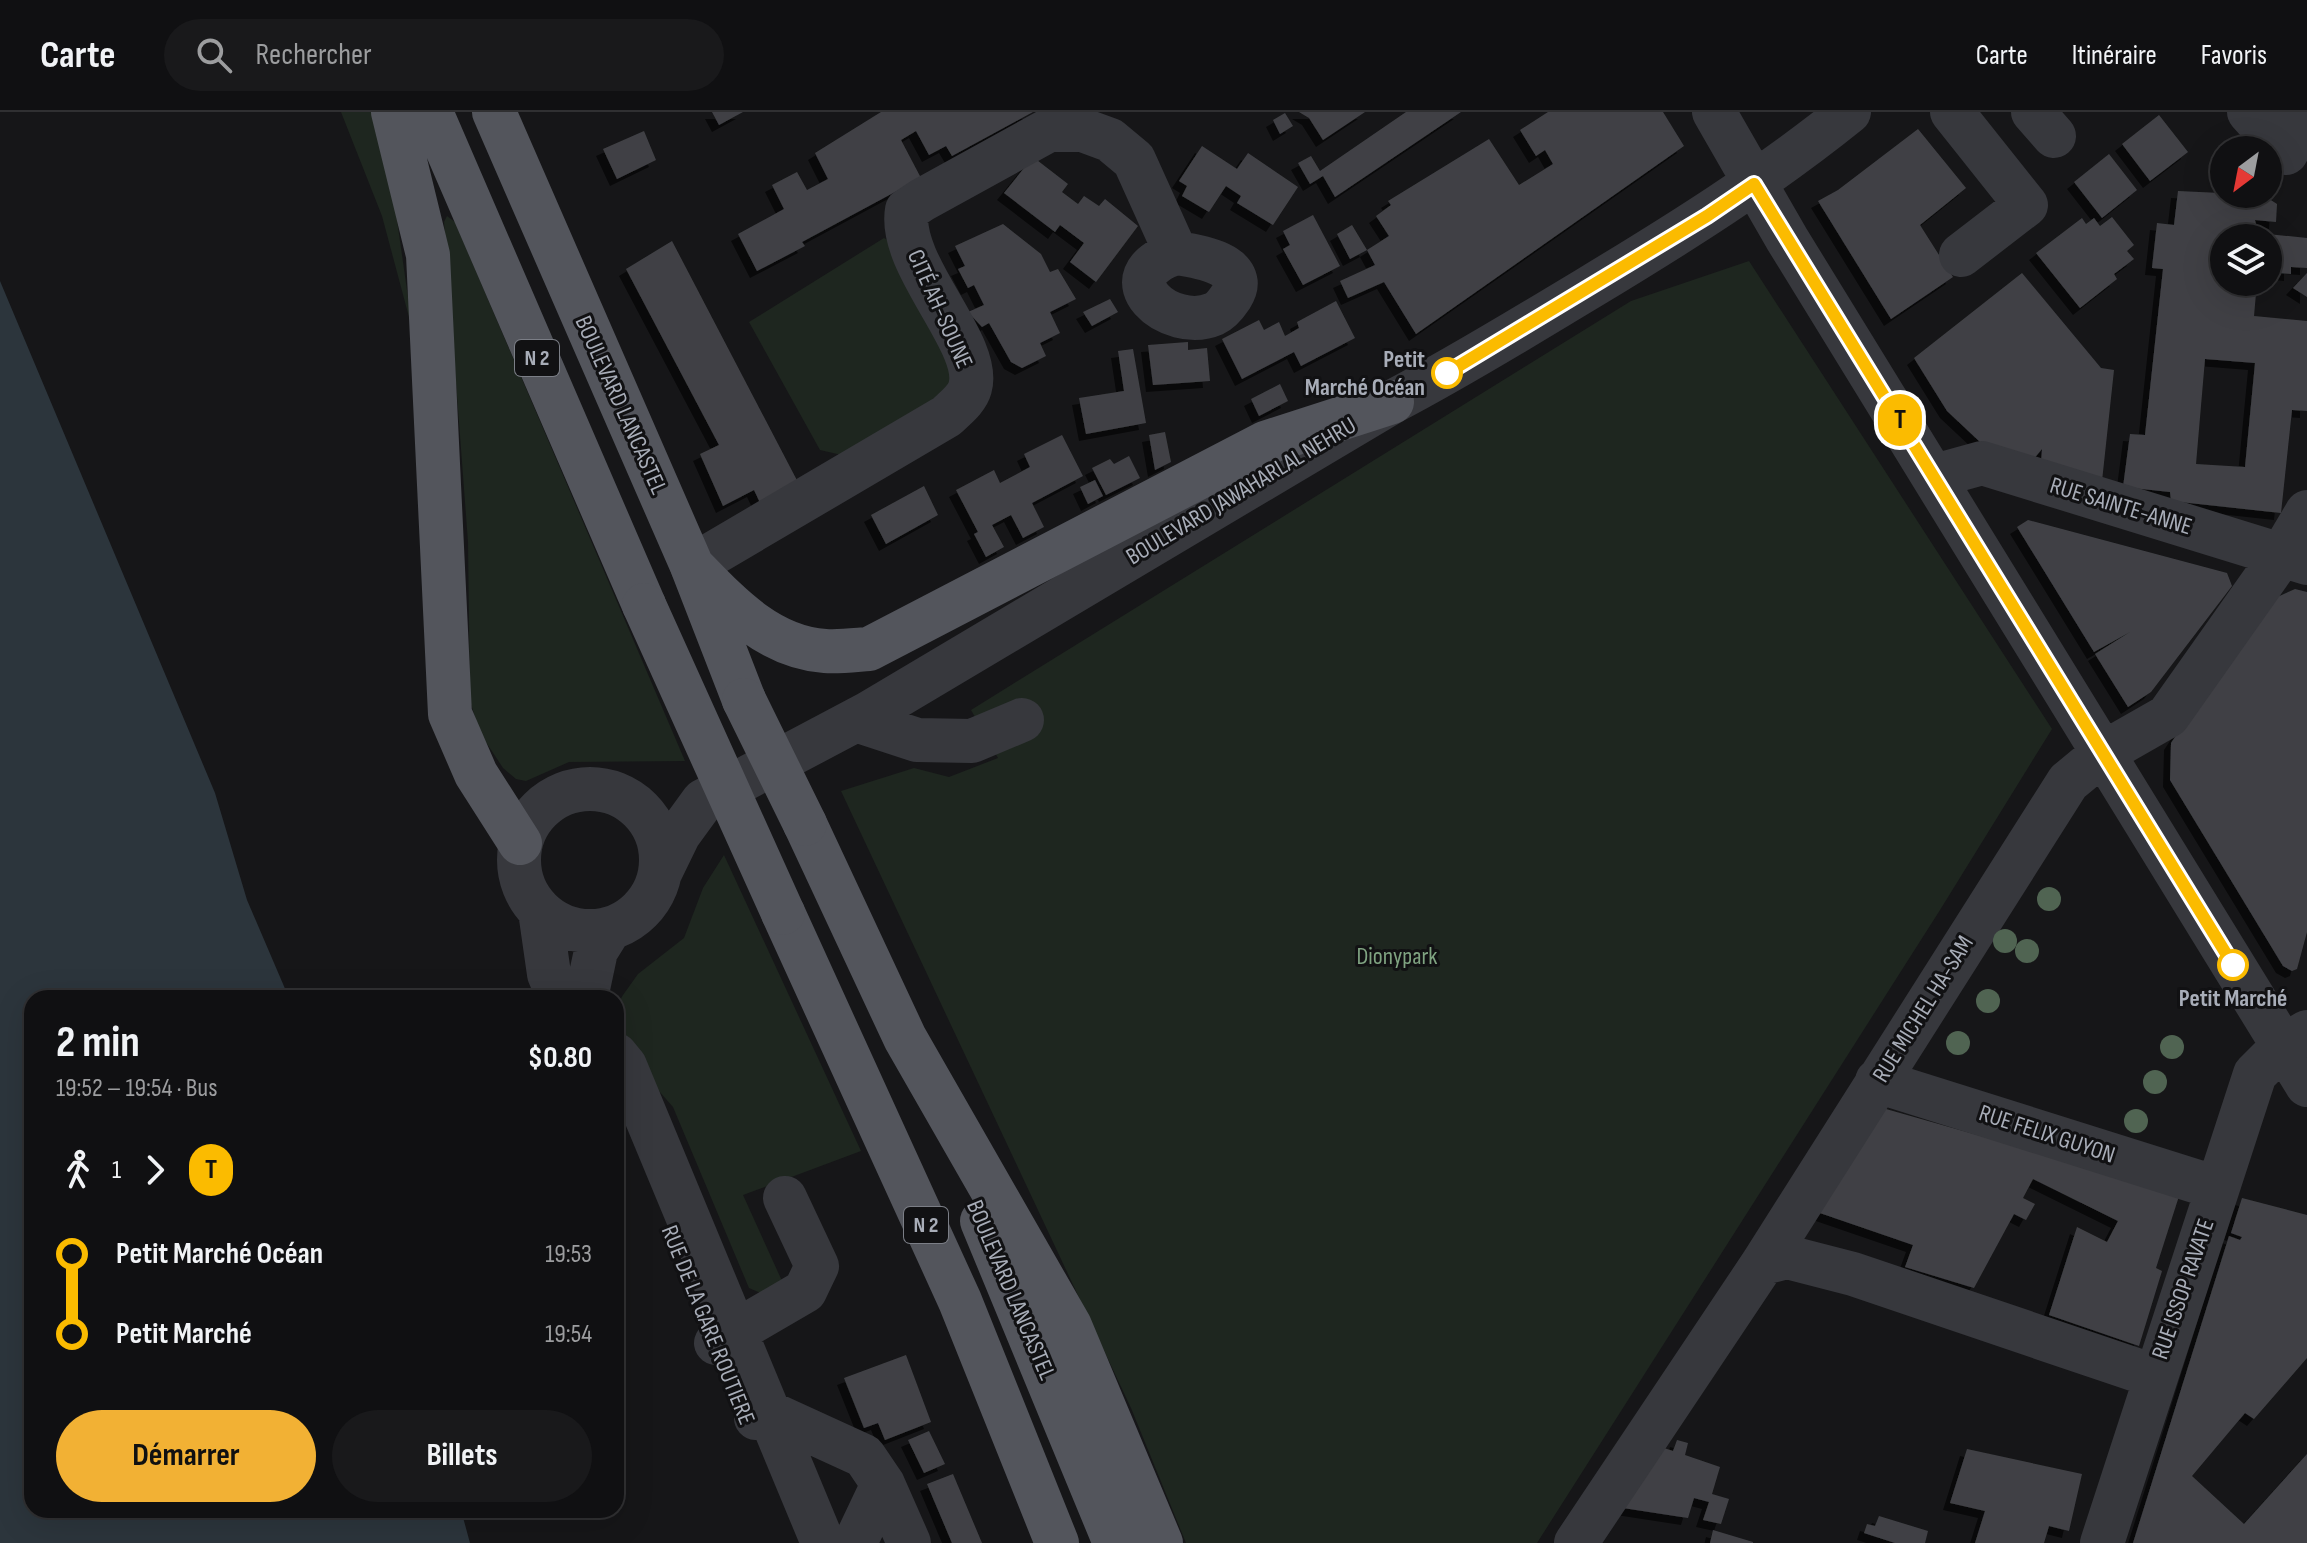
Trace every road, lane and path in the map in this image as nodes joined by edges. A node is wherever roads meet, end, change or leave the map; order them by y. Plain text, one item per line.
1 (393, 112) edge
2 (431, 112) edge
3 (494, 112) edge
4 (1688, 112) edge
5 (1714, 112) edge
6 (1737, 112) edge
7 (1849, 112) edge
8 (1952, 112) edge
9 (2249, 112) edge
10 (2300, 112) edge
11 (1754, 184) junction
12 (1176, 253) dead end
13 (1961, 255) dead end
14 (1392, 402) junction
15 (1935, 476) junction
16 (2307, 512) edge
17 (2294, 560) edge
18 (692, 566) junction
19 (856, 720) junction
20 (1022, 720) dead end
21 (2103, 753) junction
22 (629, 800) junction
23 (703, 801) junction
24 (520, 843) junction
25 (661, 871) junction
26 (540, 911) junction
27 (609, 930) junction
28 (556, 990) edge
29 (588, 990) edge
30 (905, 1038) junction
31 (2295, 1039) edge
32 (624, 1065) edge
33 (1877, 1081) junction
34 (2307, 1085) edge
35 (624, 1125) edge
36 (2217, 1188) junction
37 (785, 1198) dead end
38 (1763, 1263) junction
39 (726, 1337) junction
40 (2154, 1376) junction
41 (758, 1417) junction
42 (883, 1484) junction
43 (902, 1538) edge
44 (795, 1543) edge
45 (823, 1543) edge
46 (855, 1543) edge
47 (1057, 1543) edge
48 (1115, 1543) edge
49 (1161, 1543) edge
50 (1576, 1543) edge
51 (2102, 1543) edge

1 - 24 main road
2 - 47 main road, N 2, bridge
3 - 18 main road, BOULEVARD LANCASTEL / N 2
4 - 11 street
5 - 11 street
6 - 11 street
7 - 11 street, BOULEVARD JAWAHARLAL NEHRU
8 - 13 street
9 - 10 street
11 - 14 street, BOULEVARD JAWAHARLAL NEHRU
11 - 15 street
12 - 18 street, CITÉ AH-SOUNE
14 - 18 main road
14 - 19 street, BOULEVARD JAWAHARLAL NEHRU
15 - 17 street, RUE SAINTE-ANNE
15 - 21 street
16 - 17 street, RUE MICHEL HA-SAM
17 - 21 street, RUE MICHEL HA-SAM
18 - 30 main road, BOULEVARD LANCASTEL / N 2, bridge
19 - 20 street
19 - 23 street, BOULEVARD JAWAHARLAL NEHRU
21 - 31 street
21 - 33 street, RUE MICHEL HA-SAM
22 - 23 street, BOULEVARD JAWAHARLAL NEHRU
22 - 24 street
22 - 25 street
23 - 25 street, BOULEVARD JAWAHARLAL NEHRU
24 - 26 street
25 - 27 street
26 - 27 street
26 - 28 street
27 - 29 street
30 - 48 main road, BOULEVARD LANCASTEL / N 2
30 - 49 main road
31 - 34 street
31 - 36 street, RUE ISSOP RAVATE
32 - 39 street
33 - 36 street, RUE FELIX GUYON
33 - 38 street, RUE MICHEL HA-SAM
35 - 39 street, RUE DE LA GARE ROUTIERE
36 - 40 street, RUE ISSOP RAVATE
37 - 39 street
38 - 40 street
38 - 50 street, RUE MICHEL HA-SAM
39 - 41 street, RUE DE LA GARE ROUTIERE
40 - 51 street, RUE ISSOP RAVATE
41 - 42 street
41 - 44 street, RUE DE LA GARE ROUTIERE
41 - 45 street
42 - 43 street
42 - 46 street

